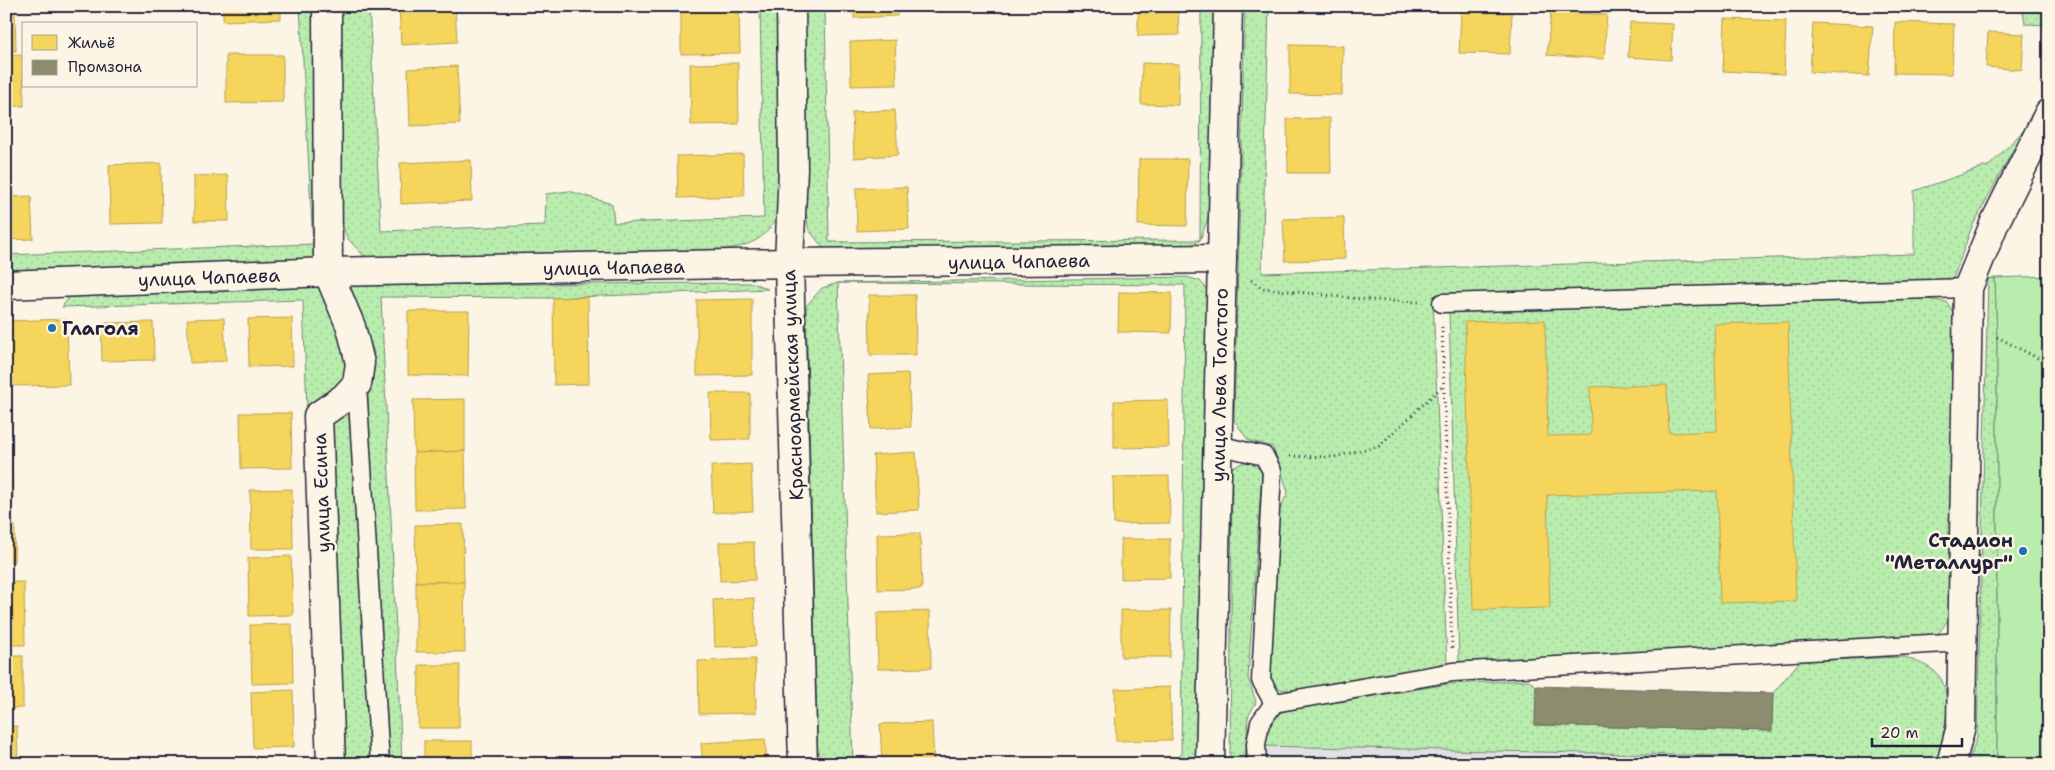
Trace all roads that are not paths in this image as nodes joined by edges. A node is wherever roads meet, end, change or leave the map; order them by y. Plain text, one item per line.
1 (327, 6) edge
2 (791, 6) edge
3 (1228, 6) edge
4 (2049, 113) edge
5 (1222, 259) junction
6 (789, 263) junction
7 (328, 272) junction
8 (6, 285) edge
9 (1968, 288) junction
10 (1442, 303) road end
11 (357, 384) junction
12 (1218, 445) junction
13 (1963, 642) junction
14 (1274, 702) junction
15 (331, 764) edge
16 (380, 764) edge
17 (803, 764) edge
18 (1210, 764) edge
19 (1257, 764) edge
20 (1951, 764) edge

1 - 7 street
2 - 6 street, Красноармейская улица
3 - 5 street, улица Льва Толстого
4 - 9 street
5 - 6 street, улица Чапаева
5 - 12 street, улица Льва Толстого
6 - 7 street, улица Чапаева
6 - 17 street, Красноармейская улица
7 - 8 street, улица Чапаева
7 - 11 street
9 - 10 lane
9 - 13 street
11 - 15 street, улица Есина
11 - 16 lane
12 - 14 lane
12 - 18 street, улица Льва Толстого
13 - 14 lane
13 - 20 street
14 - 19 lane

